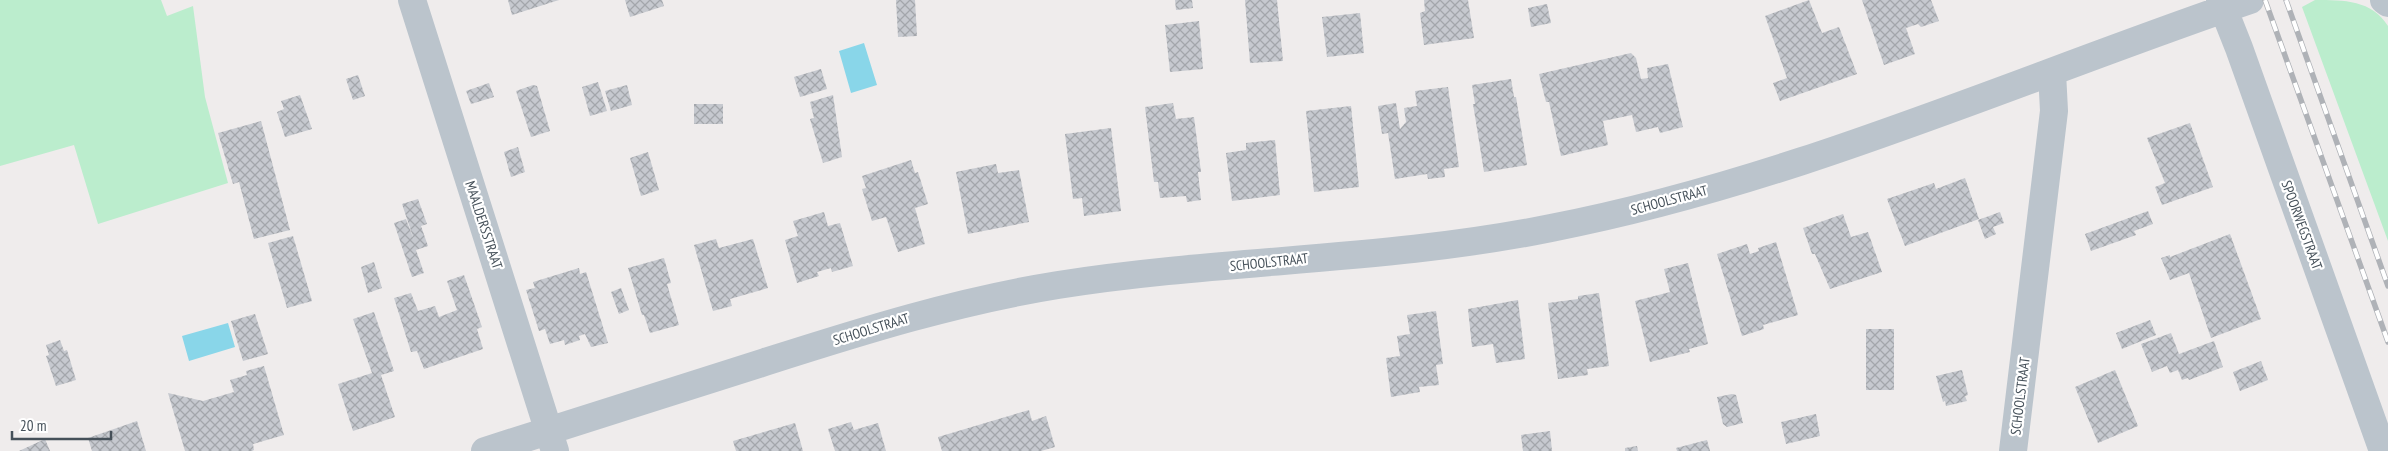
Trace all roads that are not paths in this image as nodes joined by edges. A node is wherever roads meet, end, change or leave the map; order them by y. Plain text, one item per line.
1 (412, 0) edge
2 (2250, 0) edge
3 (2384, 0) edge
4 (2388, 3) edge
5 (2221, 5) edge
6 (2052, 72) junction
7 (551, 441) edge
8 (485, 451) edge
9 (2013, 451) edge
10 (2383, 451) edge

1 - 7 street, MAALDERSSTRAAT
2 - 5 street, SCHOOLSTRAAT
3 - 4 street
5 - 6 street, SCHOOLSTRAAT
5 - 10 street, SPOORWEGSTRAAT
6 - 7 street, SCHOOLSTRAAT
6 - 9 street, SCHOOLSTRAAT
7 - 8 street, SCHOOLSTRAAT

